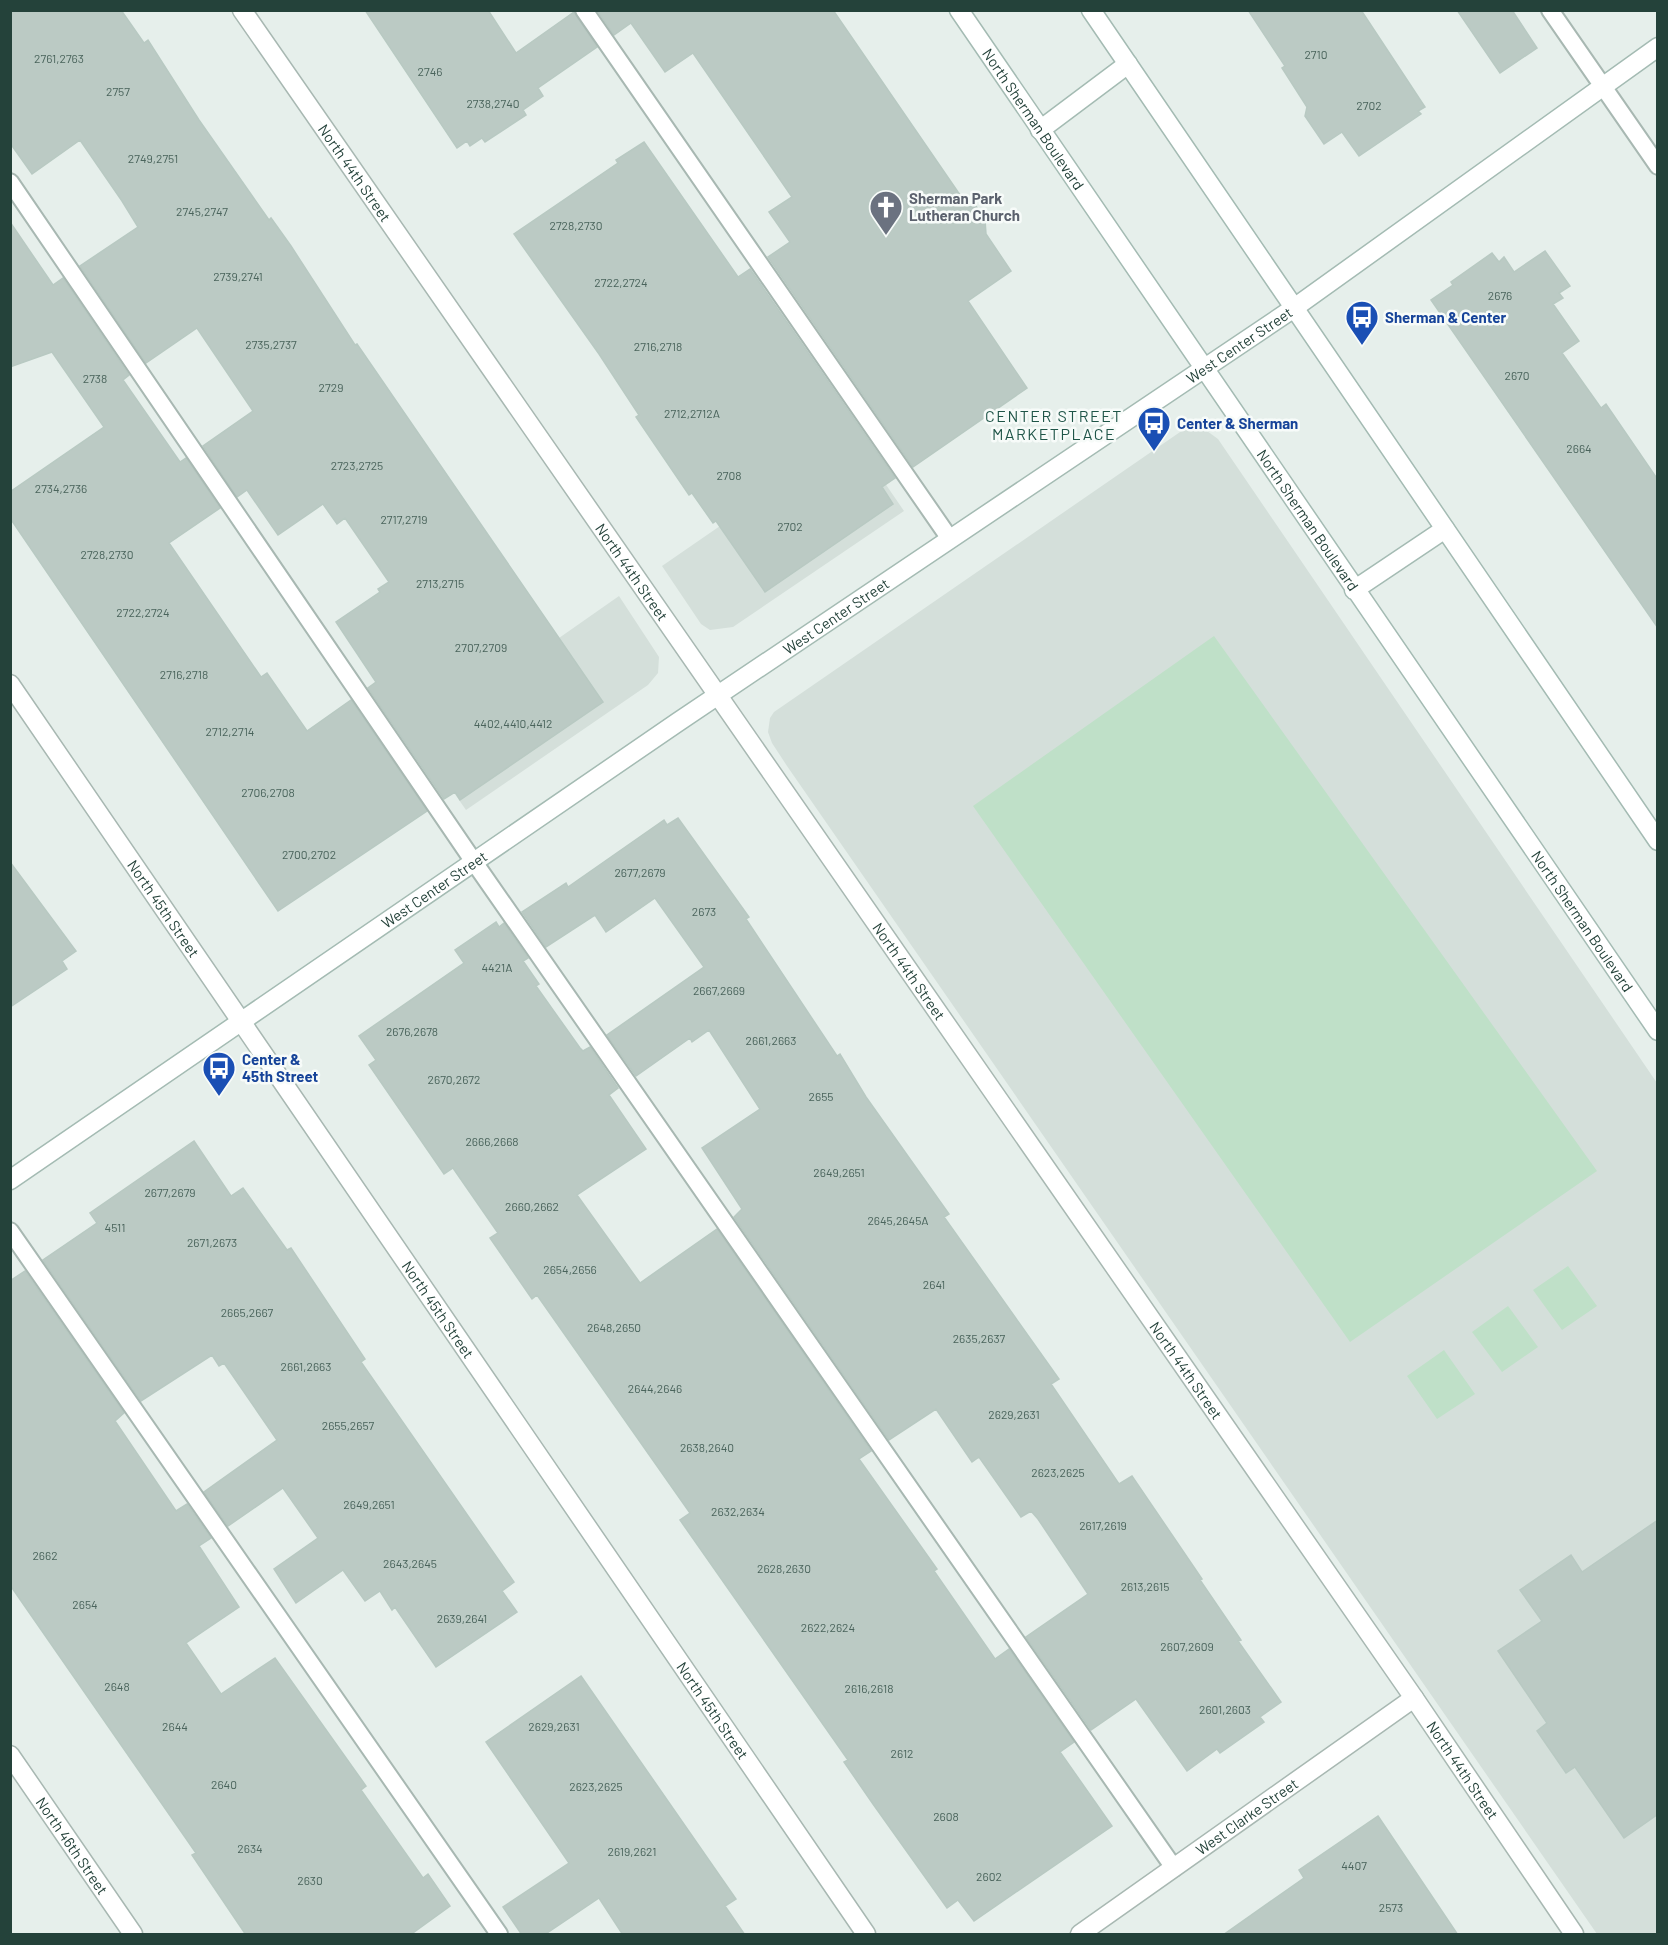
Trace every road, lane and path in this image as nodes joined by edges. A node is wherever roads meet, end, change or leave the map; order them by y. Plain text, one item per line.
1 (243, 10) edge
2 (584, 10) edge
3 (959, 10) edge
4 (1091, 10) edge
5 (1550, 10) edge
6 (1658, 47) edge
7 (1128, 64) junction
8 (1602, 87) junction
9 (1040, 130) junction
10 (1658, 166) edge
11 (10, 182) edge
12 (1294, 308) junction
13 (1202, 369) junction
14 (1445, 529) junction
15 (950, 539) junction
16 (1354, 590) junction
17 (10, 684) edge
18 (717, 696) junction
19 (1658, 841) edge
20 (474, 862) junction
21 (243, 1021) junction
22 (1658, 1031) edge
23 (10, 1180) edge
24 (10, 1231) edge
25 (1414, 1698) junction
26 (10, 1755) edge
27 (1174, 1868) junction
28 (133, 1935) edge
29 (499, 1935) edge
30 (866, 1935) edge
31 (1080, 1935) edge
32 (1574, 1935) edge

1 - 18 street, North 44th Street
2 - 15 lane
3 - 9 street, North Sherman Boulevard
4 - 7 street
5 - 8 lane
6 - 8 street, West Center Street
7 - 9 street
7 - 12 street
8 - 10 lane
8 - 12 street, West Center Street
9 - 13 street, North Sherman Boulevard
11 - 20 lane
12 - 13 street, West Center Street
12 - 14 street
13 - 15 street, West Center Street
13 - 16 street, North Sherman Boulevard
14 - 16 street
14 - 19 street
15 - 18 street, West Center Street
16 - 22 street, North Sherman Boulevard
17 - 21 street, North 45th Street
18 - 20 street, West Center Street
18 - 25 street, North 44th Street
20 - 21 street, West Center Street
20 - 27 lane
21 - 23 street, West Center Street
21 - 30 street, North 45th Street
24 - 29 lane
25 - 27 street, West Clarke Street
25 - 32 street, North 44th Street
26 - 28 street, North 46th Street
27 - 31 street, West Clarke Street

